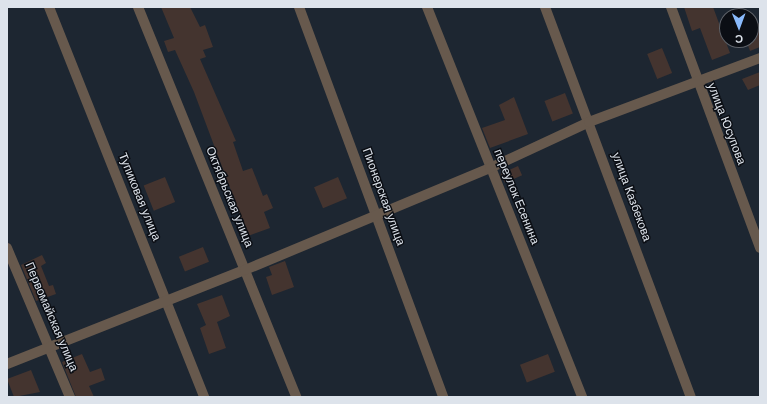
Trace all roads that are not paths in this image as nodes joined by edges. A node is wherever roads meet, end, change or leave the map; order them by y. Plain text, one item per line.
1 (49, 7) edge
2 (138, 7) edge
3 (299, 7) edge
4 (427, 7) edge
5 (545, 7) edge
6 (671, 7) edge
7 (760, 58) edge
8 (697, 84) junction
9 (589, 122) junction
10 (490, 168) junction
11 (376, 215) junction
12 (7, 248) edge
13 (760, 248) edge
14 (245, 270) junction
15 (166, 300) junction
16 (51, 347) junction
17 (7, 364) edge
18 (70, 397) edge
19 (204, 397) edge
20 (296, 397) edge
21 (443, 397) edge
22 (582, 397) edge
23 (691, 397) edge

1 - 15 street, Тупиковая улица
2 - 14 street, Октябрьская улица
3 - 11 street, Пионерская улица
4 - 10 street, переулок Есенина
5 - 9 street, улица Казбекова
6 - 8 street, улица Юсупова
7 - 8 street
8 - 9 street
8 - 13 street, улица Юсупова
9 - 10 street
9 - 23 street, улица Казбекова
10 - 11 street
10 - 22 street, переулок Есенина
11 - 14 street
11 - 21 street, Пионерская улица
12 - 16 street, Первомайская улица
14 - 15 street
14 - 20 street, Октябрьская улица
15 - 16 street
15 - 19 street, Тупиковая улица
16 - 17 street
16 - 18 street, Первомайская улица

